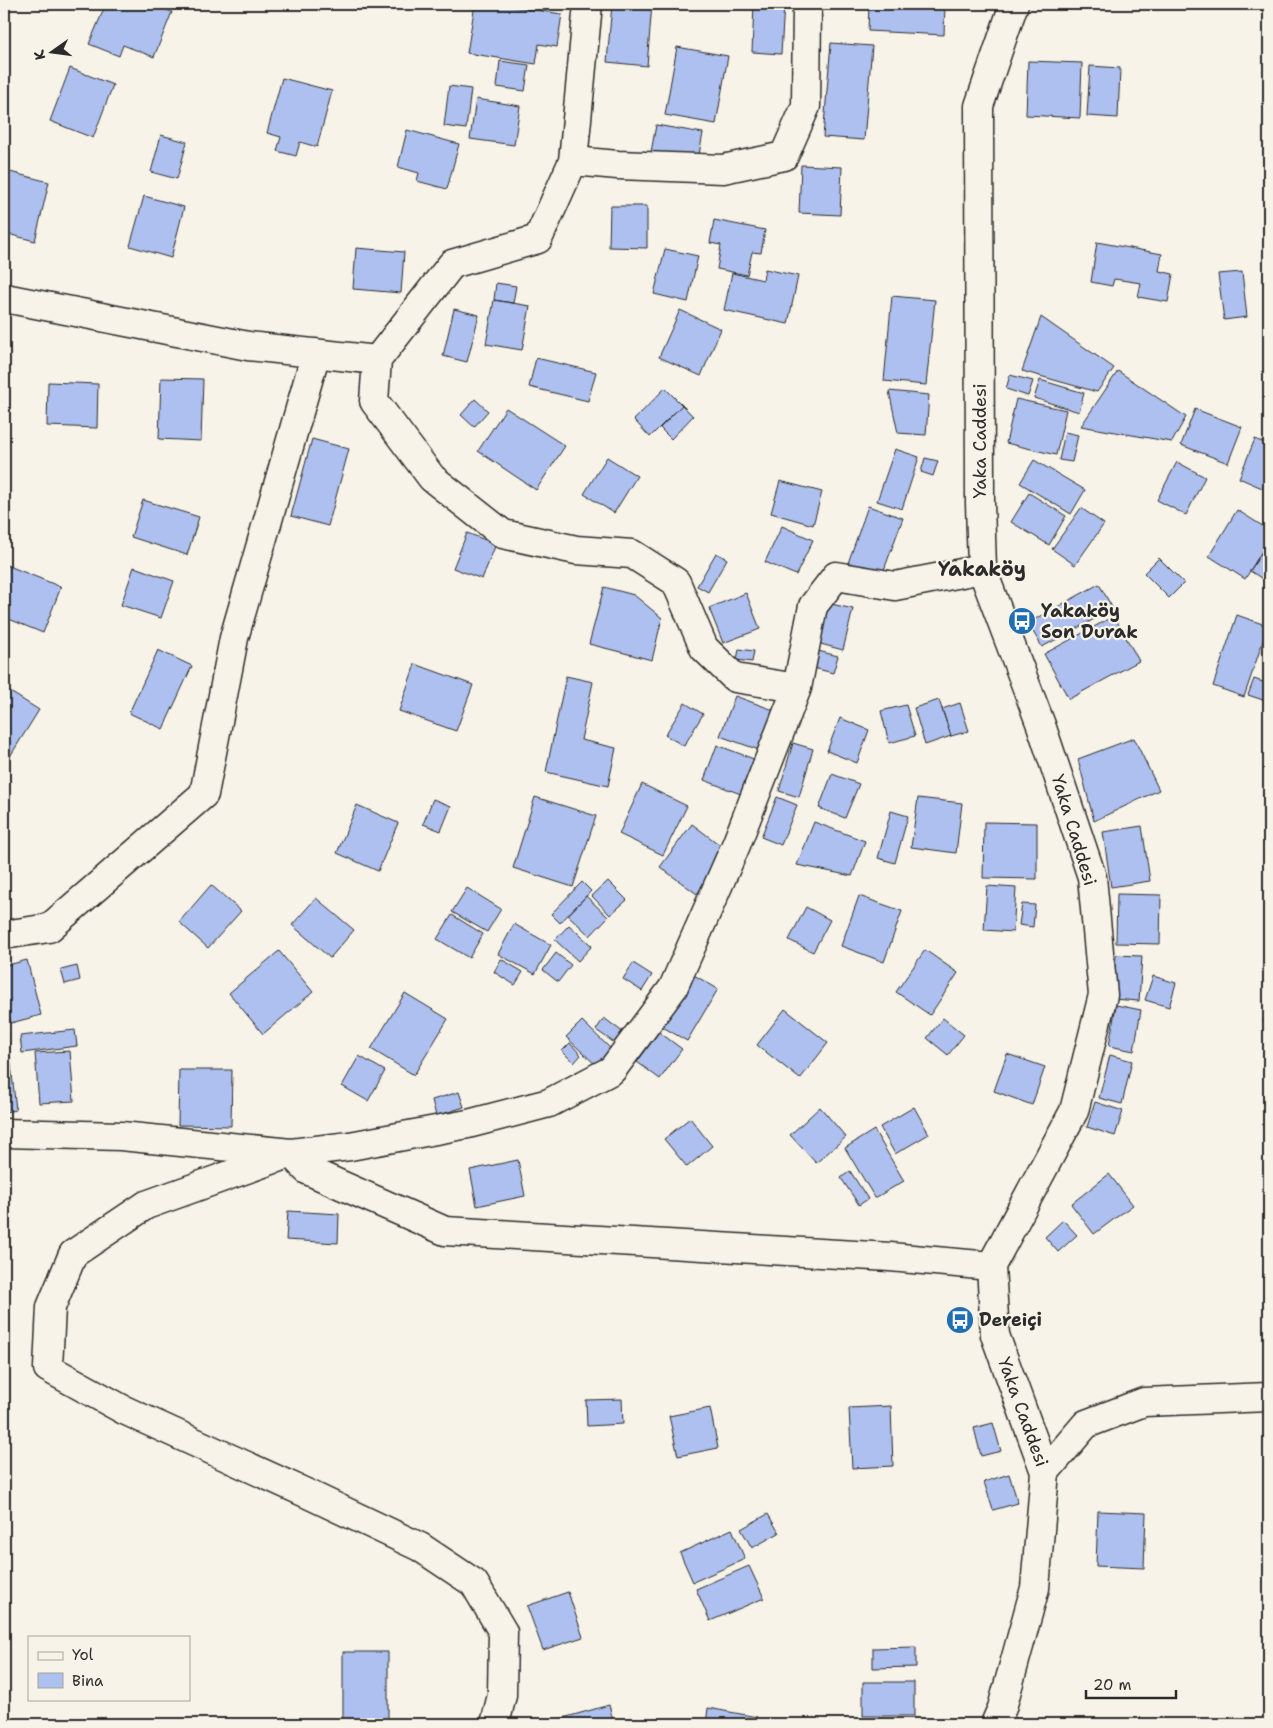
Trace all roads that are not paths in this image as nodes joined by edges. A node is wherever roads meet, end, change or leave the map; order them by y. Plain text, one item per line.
1 (588, 4) edge
2 (808, 4) edge
3 (1014, 4) edge
4 (573, 161) junction
5 (4, 297) edge
6 (316, 354) junction
7 (377, 360) junction
8 (982, 569) junction
9 (797, 688) junction
10 (4, 935) edge
11 (4, 1133) edge
12 (291, 1153) junction
13 (991, 1266) junction
14 (1269, 1397) edge
15 (1046, 1472) junction
16 (495, 1724) edge
17 (995, 1724) edge

1 - 4 street
2 - 4 street
3 - 8 street, Yaka Caddesi
4 - 7 street
5 - 6 street
6 - 7 street
6 - 10 street
7 - 9 street
8 - 9 street
8 - 13 street, Yaka Caddesi
9 - 12 street
11 - 12 street
12 - 13 street
12 - 16 street
13 - 15 street, Yaka Caddesi
14 - 15 street
15 - 17 street, Yaka Caddesi

